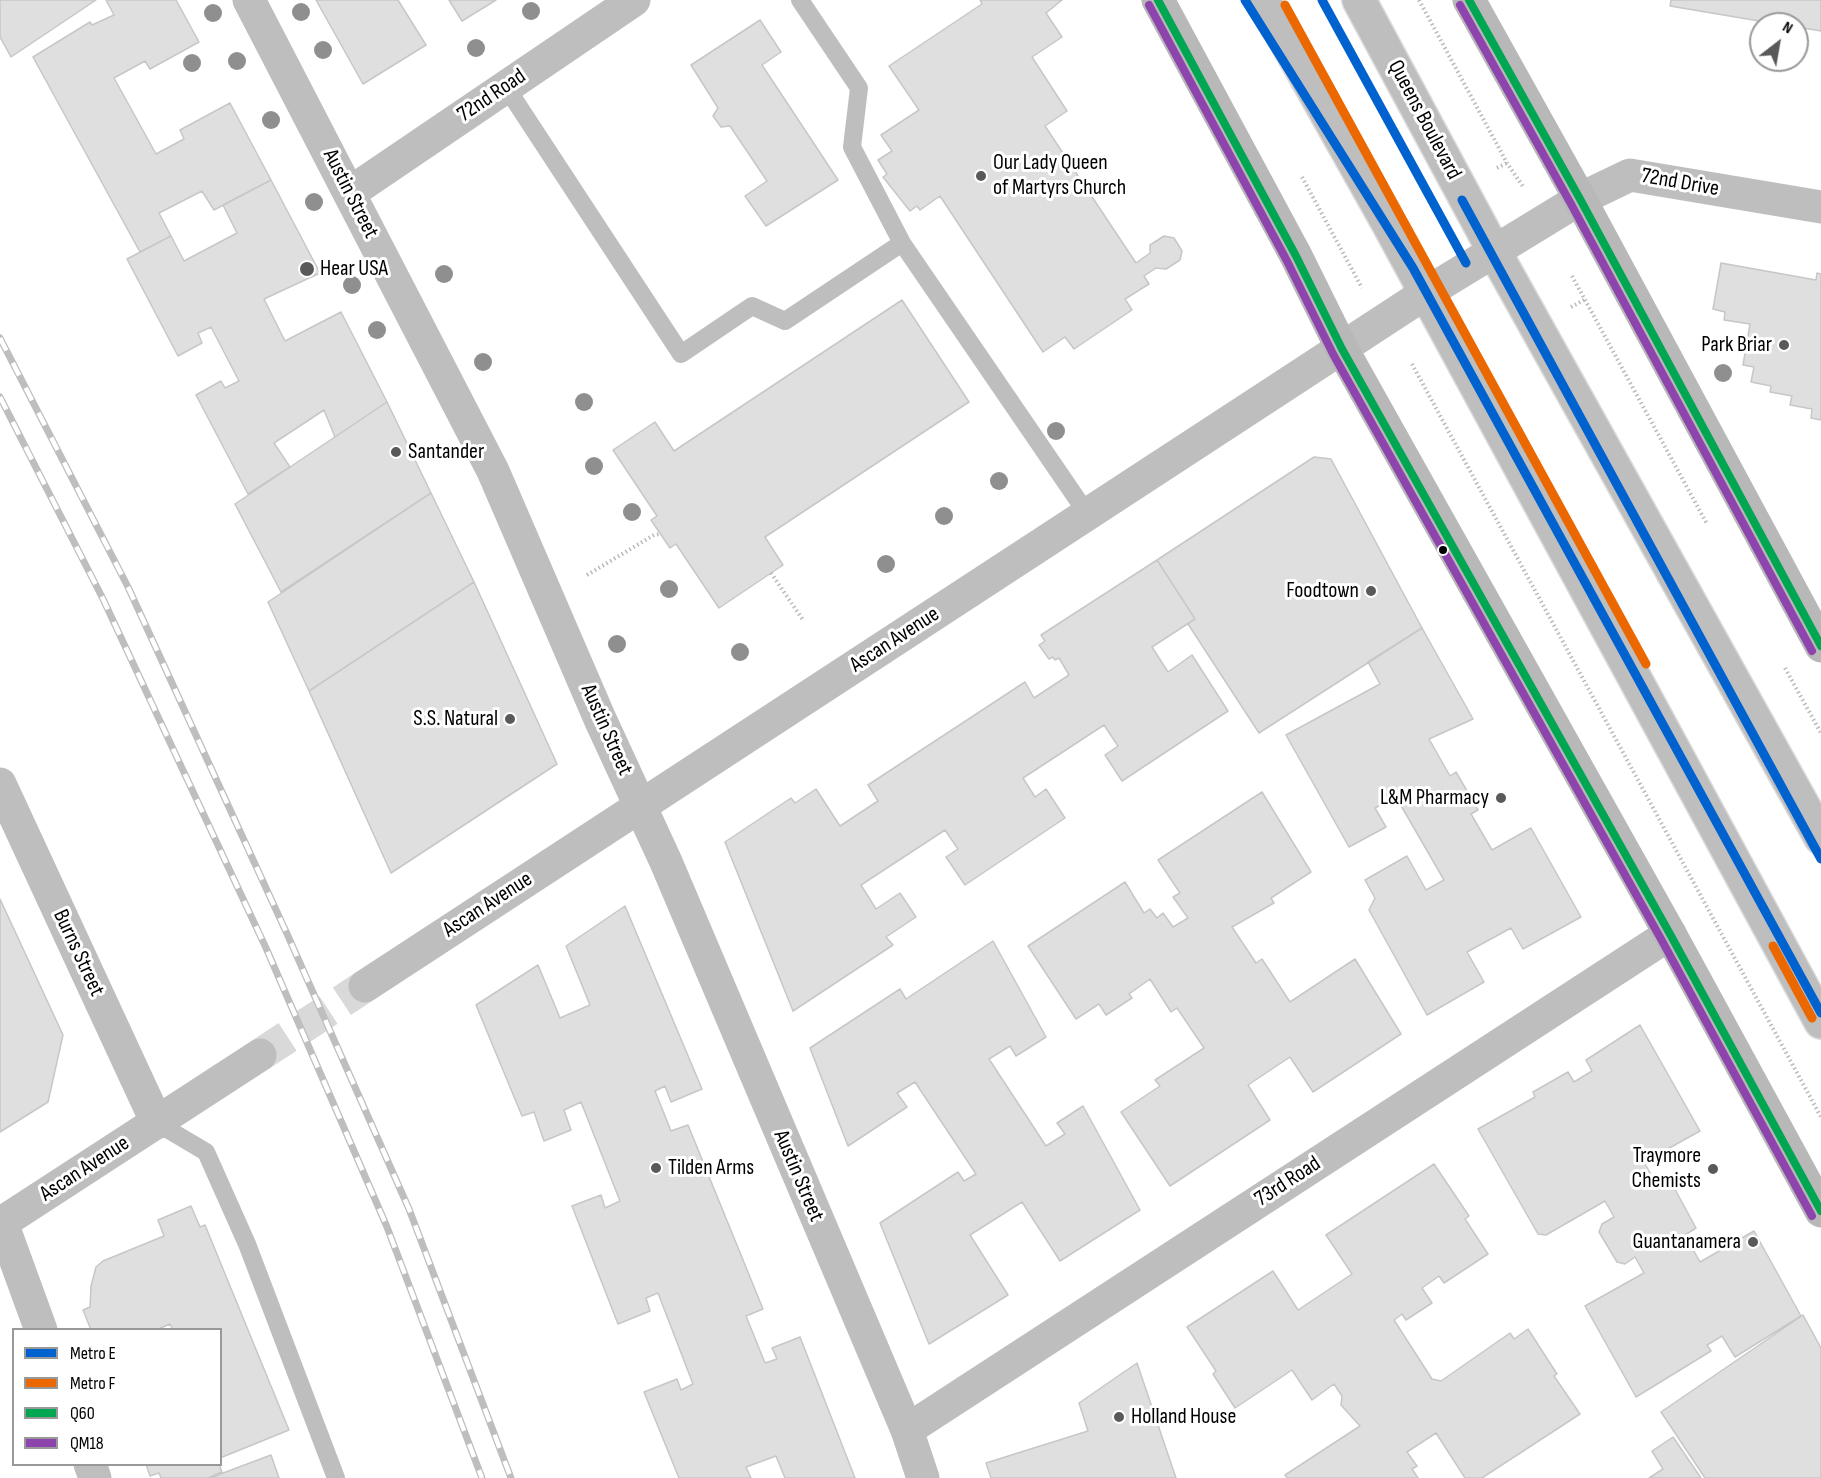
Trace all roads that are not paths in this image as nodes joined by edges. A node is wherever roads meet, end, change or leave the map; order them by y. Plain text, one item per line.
1 (249, 0) edge
2 (634, 0) edge
3 (800, 0) edge
4 (1158, 0) edge
5 (1263, 0) edge
6 (1359, 0) edge
7 (1469, 0) edge
8 (506, 87) junction
9 (351, 192) junction
10 (1580, 199) junction
11 (1821, 207) edge
12 (902, 243) junction
13 (1494, 251) junction
14 (1426, 293) junction
15 (1342, 349) junction
16 (1088, 515) junction
17 (1821, 646) edge
18 (0, 784) edge
19 (640, 805) junction
20 (1821, 838) edge
21 (1670, 934) junction
22 (365, 986) tunnel mouth
23 (1821, 1022) edge
24 (260, 1055) tunnel mouth
25 (157, 1123) junction
26 (1821, 1211) edge
27 (1, 1223) edge
28 (41, 1328) edge
29 (907, 1430) junction
30 (336, 1478) edge
31 (923, 1478) edge

1 - 9 street, Austin Street
2 - 8 street, 72nd Road
3 - 12 lane
4 - 15 street
5 - 14 street
6 - 13 street, Queens Boulevard
7 - 10 street
8 - 9 street, 72nd Road
8 - 12 lane
9 - 19 street, Austin Street
10 - 11 street, 72nd Drive
10 - 13 street, 72nd Drive
10 - 17 street
12 - 16 lane
13 - 14 street, 72nd Drive
13 - 20 street, Queens Boulevard
14 - 15 street, Ascan Avenue
14 - 23 street
15 - 16 street, Ascan Avenue
15 - 21 street
16 - 19 street, Ascan Avenue
18 - 25 street, Burns Street
19 - 22 street, Ascan Avenue
19 - 29 street, Austin Street
21 - 26 street
21 - 29 street, 73rd Road
24 - 25 street, Ascan Avenue
25 - 27 street, Ascan Avenue
25 - 30 lane
27 - 28 street
29 - 31 street, Austin Street

